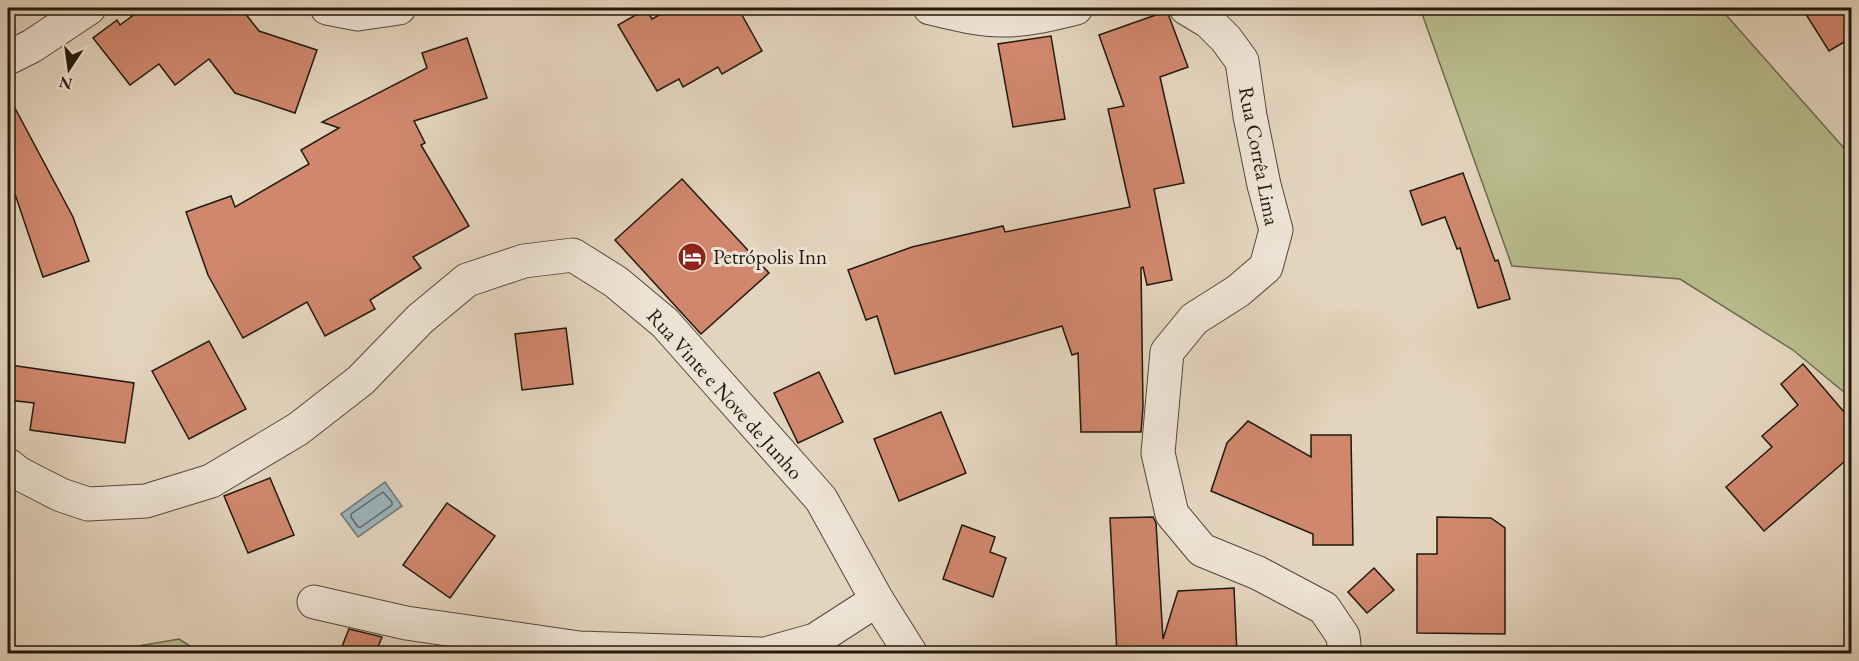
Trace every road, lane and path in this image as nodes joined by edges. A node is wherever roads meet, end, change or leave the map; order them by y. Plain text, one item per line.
1 (89, 8) edge
2 (327, 8) edge
3 (399, 8) edge
4 (930, 8) edge
5 (1076, 8) edge
6 (1186, 8) edge
7 (8, 58) edge
8 (8, 465) edge
9 (877, 600) junction
10 (315, 602) dead end
11 (759, 654) edge
12 (765, 654) edge
13 (911, 654) edge
14 (1345, 654) edge

1 - 7 street
2 - 3 street
4 - 5 street
6 - 14 street, Rua Corrêa Lima
8 - 9 street, Rua Vinte e Nove de Junho
9 - 12 street
9 - 13 street, Rua Vinte e Nove de Junho
10 - 11 street

